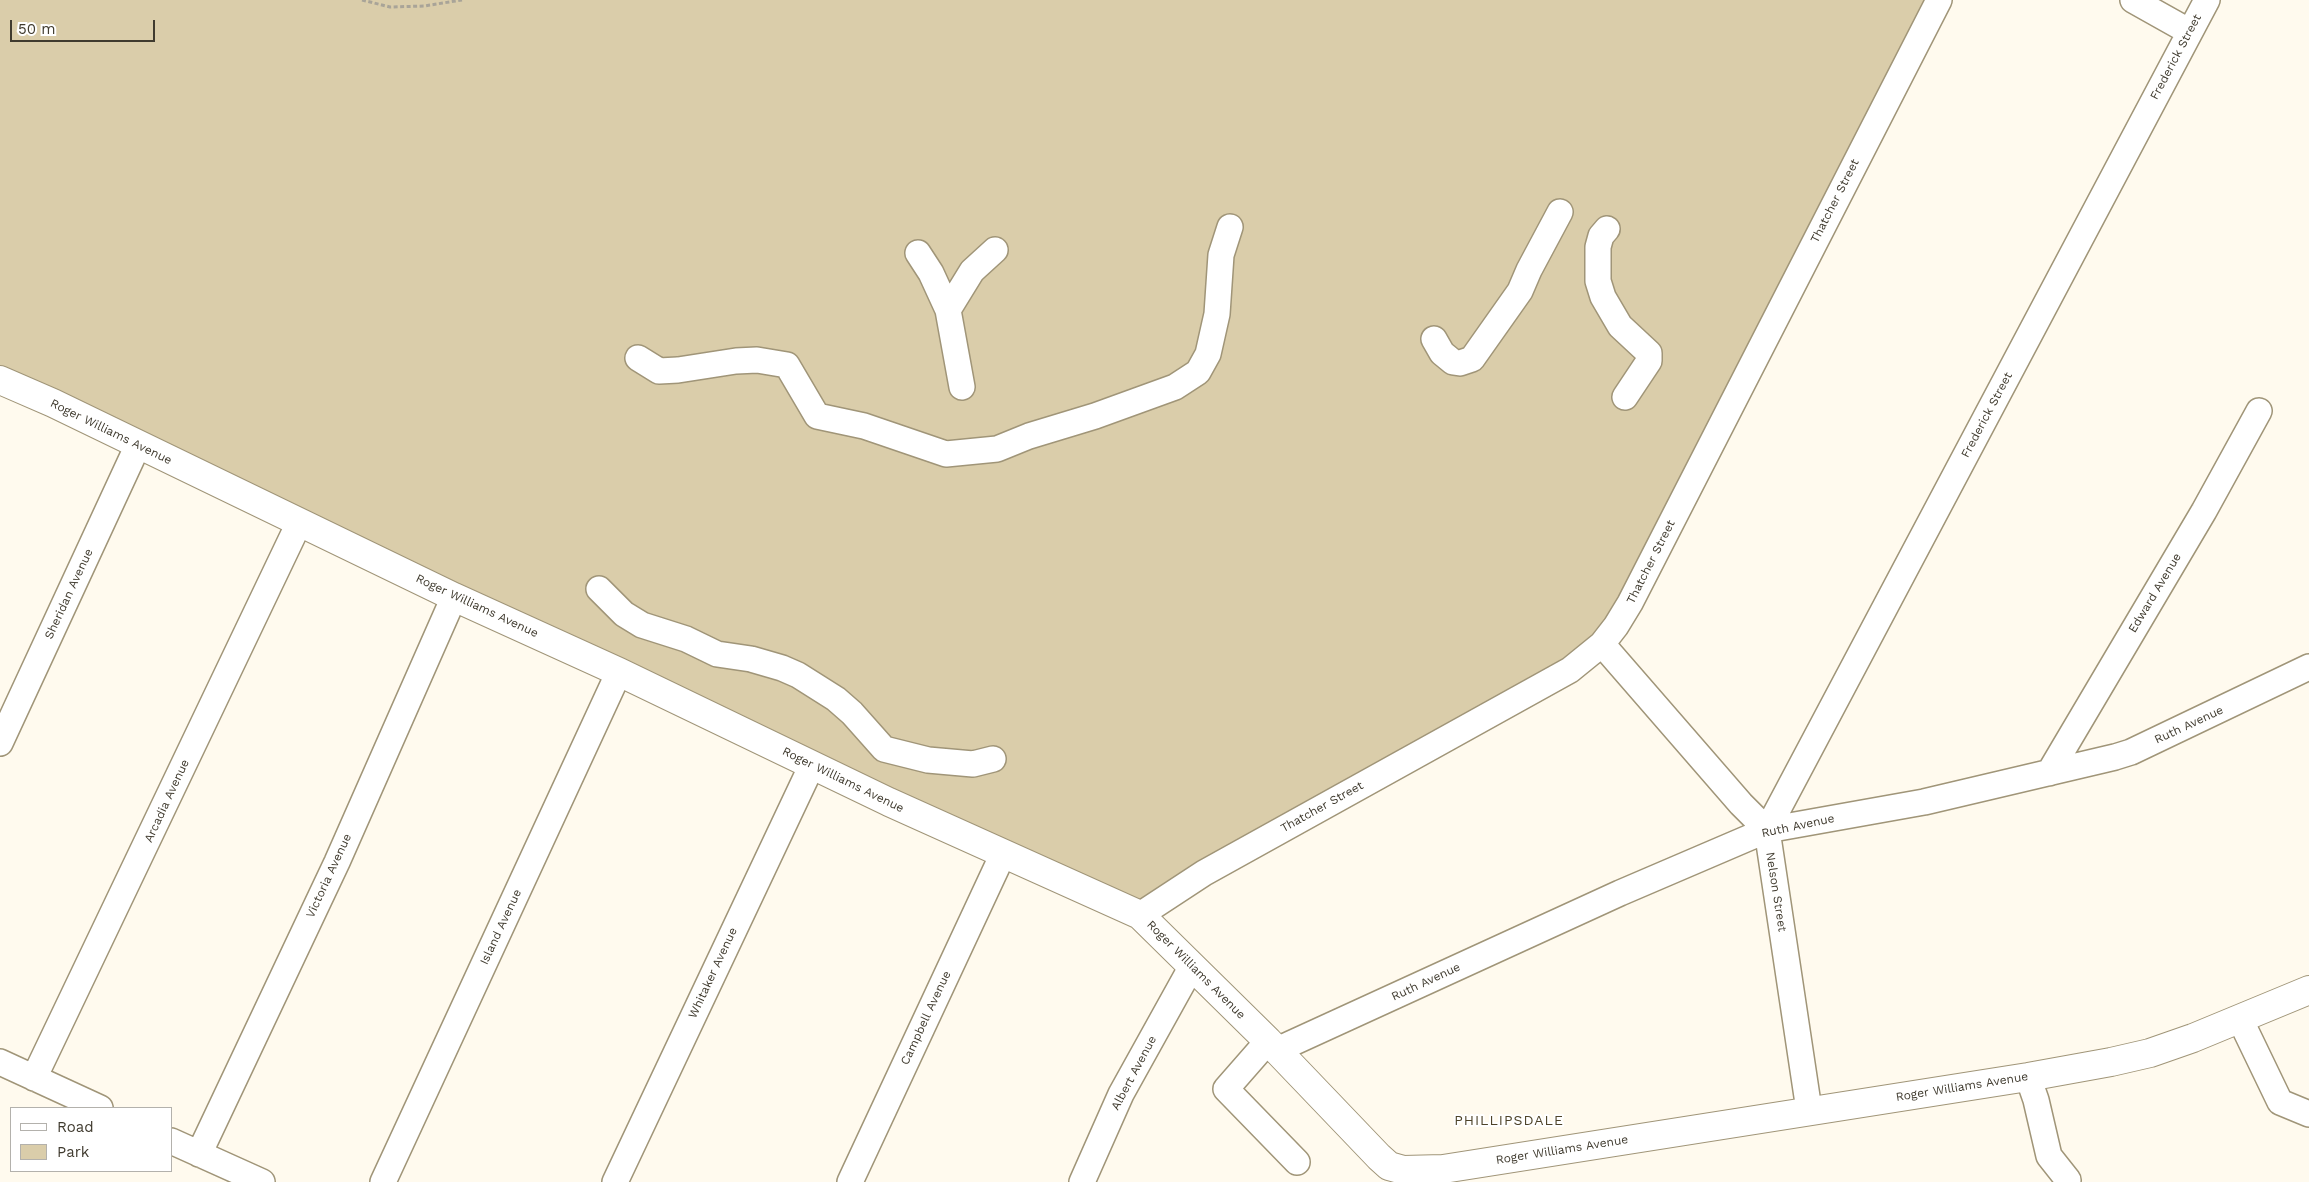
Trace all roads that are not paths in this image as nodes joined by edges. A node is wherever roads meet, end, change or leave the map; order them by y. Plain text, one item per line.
1 (1939, 0) edge
2 (2133, 0) edge
3 (2207, 0) edge
4 (2190, 32) junction
5 (1560, 212) dead end
6 (1230, 227) dead end
7 (1607, 229) dead end
8 (995, 250) dead end
9 (918, 253) dead end
10 (948, 310) junction
11 (1434, 339) dead end
12 (638, 358) dead end
13 (0, 380) edge
14 (962, 387) dead end
15 (1625, 397) dead end
16 (2259, 411) dead end
17 (138, 445) junction
18 (299, 523) junction
19 (599, 589) dead end
20 (454, 597) junction
21 (1602, 644) junction
22 (2309, 668) edge
23 (619, 672) junction
24 (0, 743) edge
25 (993, 759) dead end
26 (812, 765) junction
27 (2049, 773) junction
28 (1767, 830) junction
29 (1003, 854) junction
30 (1140, 915) junction
31 (1192, 966) junction
32 (2309, 990) edge
33 (2240, 1019) junction
34 (1273, 1046) junction
35 (0, 1062) edge
36 (2028, 1077) junction
37 (34, 1078) junction
38 (98, 1107) edge
39 (1809, 1110) junction
40 (2309, 1114) edge
41 (172, 1141) edge
42 (200, 1154) junction
43 (1297, 1162) dead end
44 (2068, 1180) dead end
45 (262, 1182) edge
46 (383, 1182) edge
47 (615, 1182) edge
48 (850, 1182) edge
49 (1082, 1182) edge

1 - 21 street, Thatcher Street
2 - 4 street
3 - 4 street, Frederick Street
4 - 28 street, Frederick Street
5 - 11 street
6 - 12 street
7 - 15 street
8 - 10 street
9 - 10 street
10 - 14 street
13 - 17 main road, Roger Williams Avenue
16 - 27 street, Edward Avenue
17 - 18 main road, Roger Williams Avenue
17 - 24 street, Sheridan Avenue
18 - 20 main road, Roger Williams Avenue
18 - 37 street, Arcadia Avenue
19 - 25 street
20 - 23 main road, Roger Williams Avenue
20 - 42 street, Victoria Avenue
21 - 28 street
21 - 30 street, Thatcher Street
22 - 27 street, Ruth Avenue
23 - 26 main road, Roger Williams Avenue
23 - 46 street, Island Avenue
26 - 29 main road, Roger Williams Avenue
26 - 47 street, Whitaker Avenue
27 - 28 street, Ruth Avenue
28 - 34 street, Ruth Avenue
28 - 39 street, Nelson Street
29 - 30 main road, Roger Williams Avenue
29 - 48 street, Campbell Avenue
30 - 31 main road, Roger Williams Avenue
31 - 34 main road, Roger Williams Avenue
31 - 49 street, Albert Avenue
32 - 33 main road, Roger Williams Avenue
33 - 36 main road, Roger Williams Avenue
33 - 40 street
34 - 39 main road, Roger Williams Avenue
34 - 43 street
35 - 37 street
36 - 39 main road, Roger Williams Avenue
36 - 44 street
37 - 38 street
41 - 42 street
42 - 45 street

